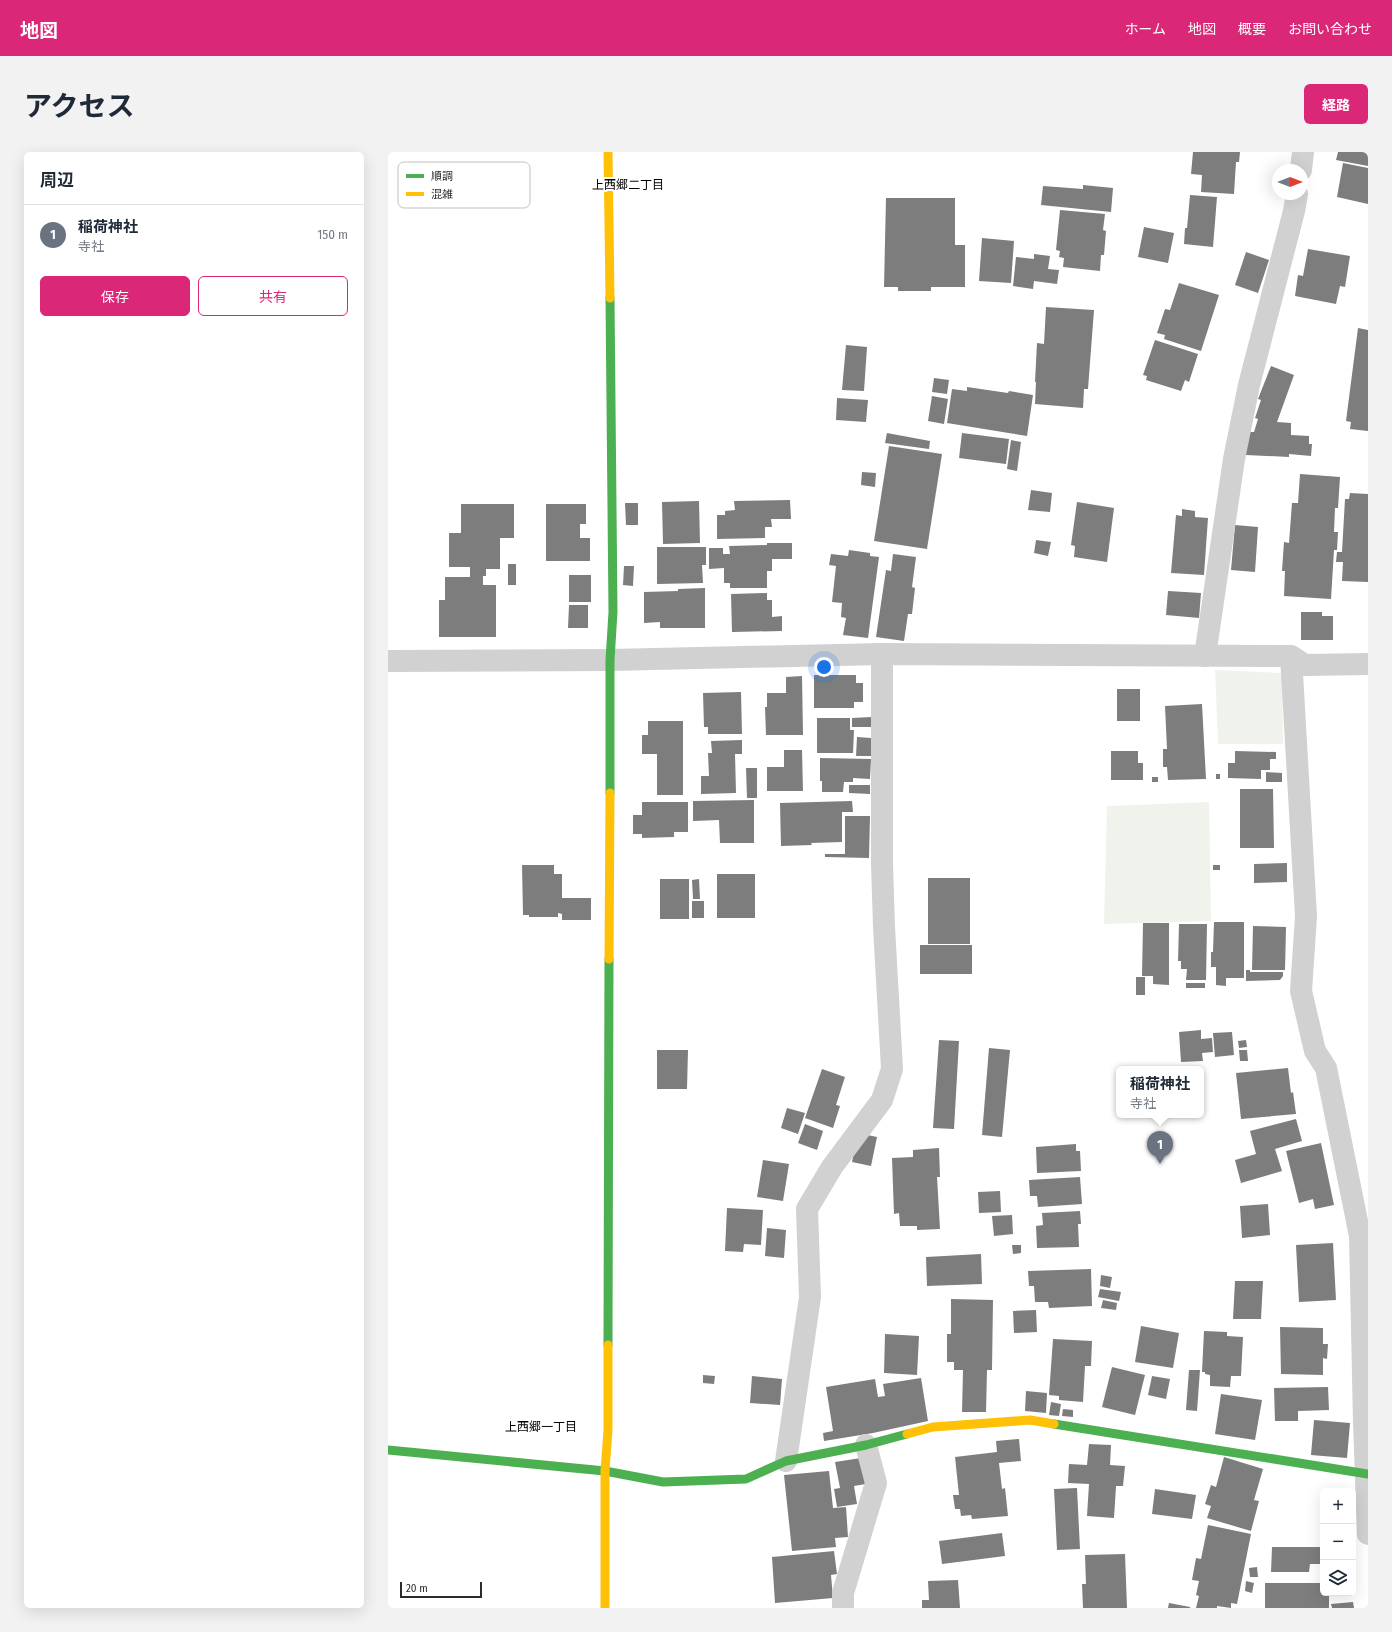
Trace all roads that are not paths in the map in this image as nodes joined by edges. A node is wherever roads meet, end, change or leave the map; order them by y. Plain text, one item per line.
1 (608, 152) edge
2 (1303, 152) edge
3 (1302, 164) edge
4 (1296, 200) edge
5 (882, 654) junction
6 (1205, 656) junction
7 (1291, 656) junction
8 (610, 660) junction
9 (388, 661) edge
10 (1368, 664) edge
11 (866, 1445) junction
12 (388, 1450) edge
13 (786, 1461) junction
14 (605, 1471) junction
15 (1367, 1474) edge
16 (1368, 1534) edge
17 (605, 1608) edge
18 (843, 1608) edge

1 - 8 street
2 - 3 street
4 - 6 street
5 - 6 street
5 - 8 street
5 - 13 street
6 - 7 street
7 - 10 street
7 - 15 street
8 - 9 street
8 - 14 street
11 - 13 street
11 - 15 street
11 - 18 street
12 - 14 street
13 - 14 street
14 - 17 street
15 - 16 street

